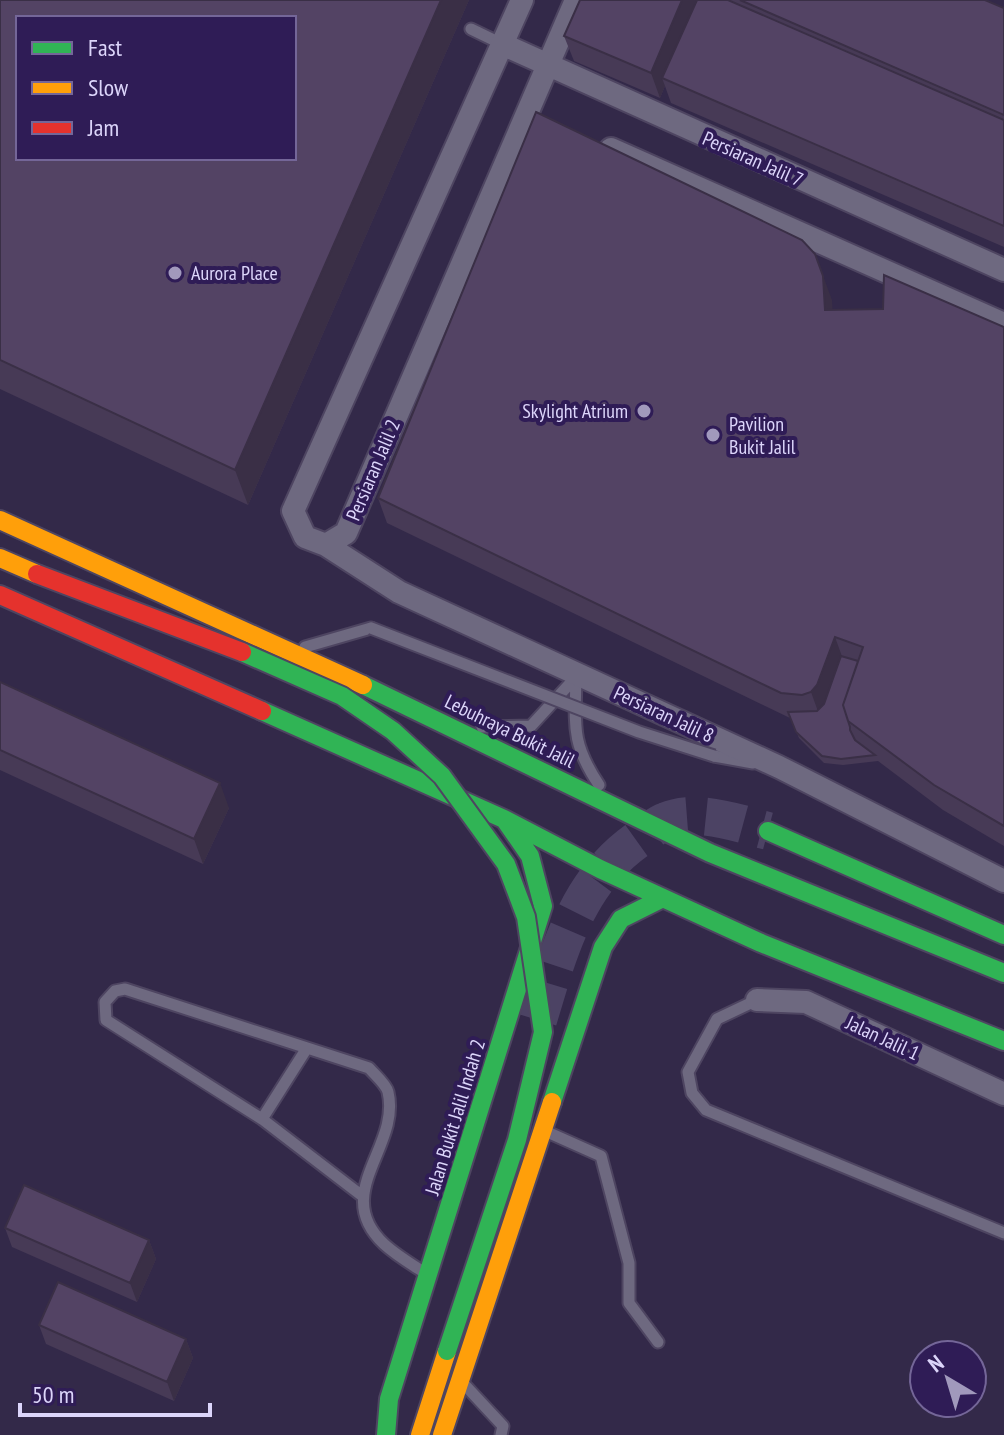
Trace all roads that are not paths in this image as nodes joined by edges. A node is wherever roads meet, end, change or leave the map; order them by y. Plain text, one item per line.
1 (522, 0) edge
2 (576, 0) edge
3 (471, 29) dead end
4 (502, 44) junction
5 (547, 67) junction
6 (585, 138) edge
7 (1004, 270) edge
8 (1004, 324) edge
9 (0, 520) edge
10 (326, 545) junction
11 (0, 558) edge
12 (0, 595) edge
13 (293, 651) junction
14 (450, 726) junction
15 (779, 767) junction
16 (616, 809) junction
17 (504, 819) junction
18 (768, 831) tunnel mouth
19 (1004, 881) edge
20 (663, 898) junction
21 (1004, 935) edge
22 (1004, 973) edge
23 (757, 1000) joint
24 (1004, 1041) edge
25 (307, 1048) junction
26 (1004, 1094) edge
27 (262, 1119) junction
28 (541, 1130) junction
29 (361, 1195) junction
30 (1004, 1233) edge
31 (428, 1276) junction
32 (658, 1342) dead end
33 (460, 1379) junction
34 (386, 1435) edge
35 (420, 1435) edge
36 (442, 1435) edge
37 (501, 1435) edge

1 - 4 street
2 - 5 street, Persiaran Jalil 2
3 - 4 lane
4 - 5 street, Persiaran Jalil 7
4 - 10 street
5 - 7 street, Persiaran Jalil 7
5 - 10 street, Persiaran Jalil 2
6 - 8 street
9 - 13 main road, Lebuhraya Bukit Jalil
10 - 15 street, Persiaran Jalil 8
11 - 35 main road, bridge
12 - 17 main road
13 - 14 main road, Lebuhraya Bukit Jalil
13 - 15 lane, bridge
14 - 16 main road, Lebuhraya Bukit Jalil
14 - 16 lane
15 - 19 street, Persiaran Jalil 8
16 - 22 main road, Lebuhraya Bukit Jalil
17 - 20 main road
17 - 31 main road, Jalan Bukit Jalil Indah 2
18 - 21 main road
20 - 24 main road
20 - 28 main road
23 - 26 street, Jalan Jalil 1
23 - 30 lane
25 - 27 lane
25 - 27 lane
25 - 29 lane
27 - 29 lane
28 - 32 lane
28 - 33 main road
29 - 31 lane
31 - 34 main road, Jalan Bukit Jalil Indah 2
33 - 36 main road
33 - 37 lane

